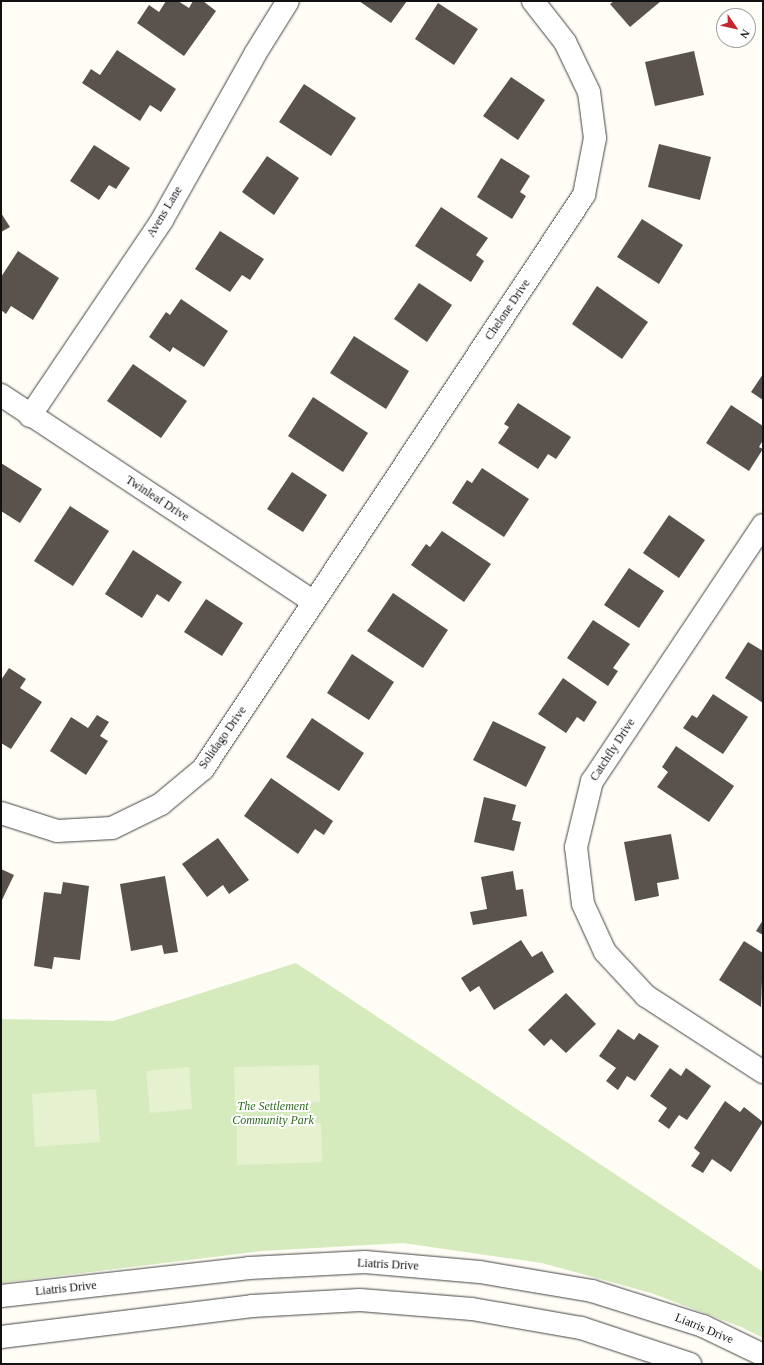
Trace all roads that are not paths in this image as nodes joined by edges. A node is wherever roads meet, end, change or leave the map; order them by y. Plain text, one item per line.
1 (288, 1) edge
2 (533, 1) edge
3 (1, 395) edge
4 (30, 416) junction
5 (763, 525) edge
6 (314, 602) junction
7 (1, 813) edge
8 (763, 1072) edge
9 (1, 1296) edge
10 (1, 1337) edge
11 (763, 1355) edge
12 (690, 1364) edge

1 - 4 street, Avens Lane
2 - 6 street, Chelone Drive
3 - 4 street, Twinleaf Drive
4 - 6 street, Twinleaf Drive
5 - 8 street, Catchfly Drive
6 - 7 street, Solidago Drive
9 - 11 street, Liatris Drive
10 - 12 street

